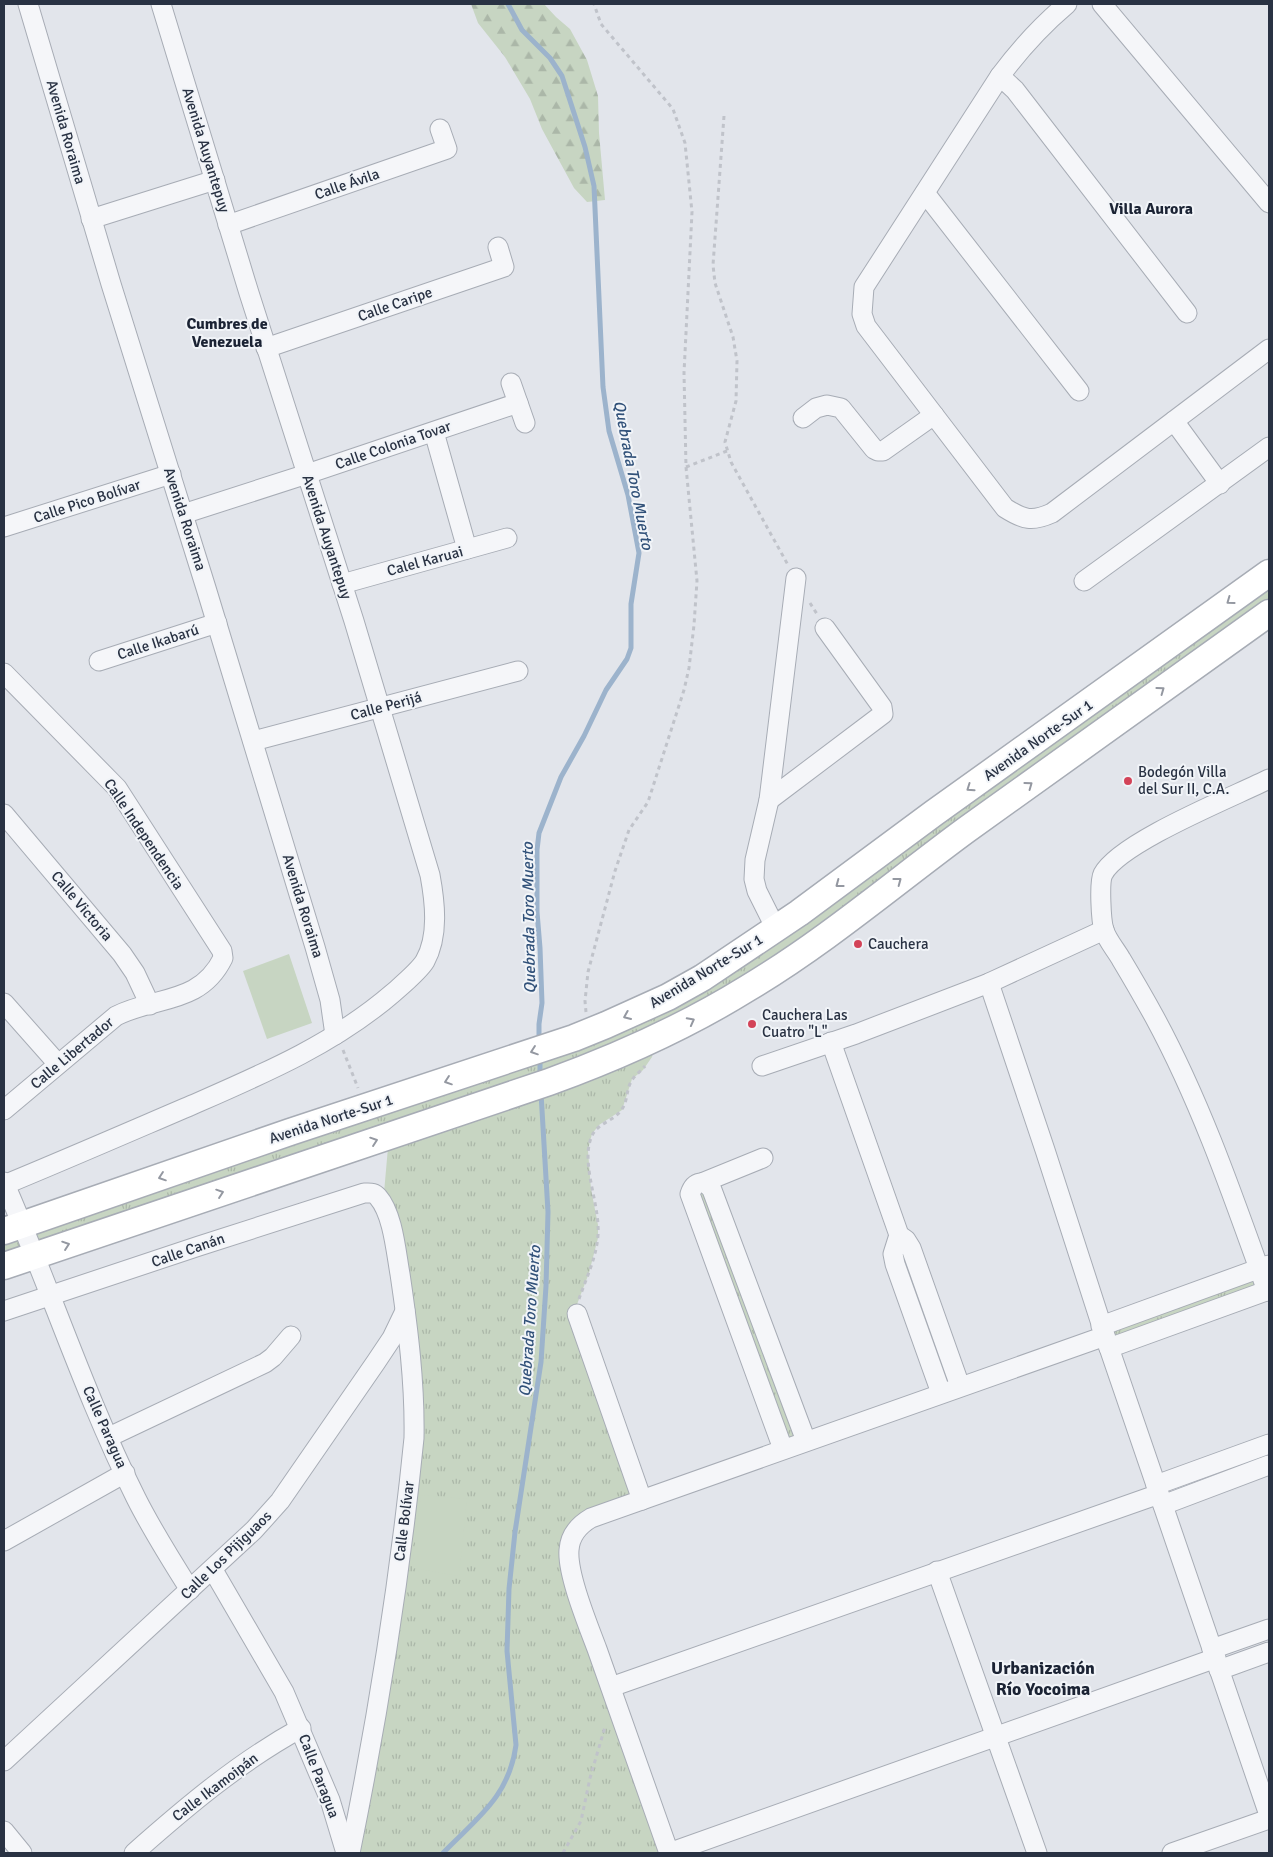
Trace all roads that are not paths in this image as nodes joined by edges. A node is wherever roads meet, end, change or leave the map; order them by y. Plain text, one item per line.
1 (28, 4) edge
2 (161, 4) edge
3 (1067, 4) edge
4 (1102, 4) edge
5 (1000, 76) junction
6 (440, 129) dead end
7 (215, 180) junction
8 (925, 193) junction
9 (1269, 204) edge
10 (91, 218) junction
11 (228, 225) junction
12 (498, 247) dead end
13 (1187, 313) dead end
14 (266, 348) junction
15 (1269, 349) edge
16 (511, 383) dead end
17 (1079, 391) dead end
18 (518, 403) junction
19 (934, 415) junction
20 (803, 418) dead end
21 (1174, 421) junction
22 (525, 423) dead end
23 (434, 432) junction
24 (1269, 447) edge
25 (170, 474) junction
26 (307, 474) junction
27 (1220, 484) junction
28 (183, 514) junction
29 (4, 527) edge
30 (507, 538) dead end
31 (468, 549) junction
32 (1269, 573) edge
33 (796, 578) road end
34 (1084, 581) dead end
35 (342, 584) junction
36 (1269, 613) edge
37 (217, 623) junction
38 (825, 628) road end
39 (99, 661) dead end
40 (518, 671) dead end
41 (4, 673) edge
42 (380, 707) junction
43 (253, 741) junction
44 (1269, 779) edge
45 (769, 800) junction
46 (4, 817) edge
47 (776, 929) junction
48 (1104, 930) junction
49 (212, 937) joint
50 (989, 983) junction
51 (4, 1003) edge
52 (150, 1005) junction
53 (335, 1035) junction
54 (831, 1042) junction
55 (58, 1064) junction
56 (762, 1066) dead end
57 (4, 1110) edge
58 (763, 1158) dead end
59 (704, 1182) junction
60 (4, 1184) edge
61 (372, 1192) joint
62 (12, 1228) edge
63 (899, 1235) junction
64 (33, 1256) junction
65 (4, 1266) edge
66 (1264, 1267) edge
67 (1268, 1291) edge
68 (50, 1297) junction
69 (4, 1311) edge
70 (405, 1311) junction
71 (577, 1314) road end
72 (760, 1317) junction
73 (738, 1326) junction
74 (291, 1336) dead end
75 (1105, 1337) junction
76 (960, 1386) junction
77 (941, 1393) junction
78 (109, 1437) junction
79 (806, 1441) junction
80 (1269, 1444) edge
81 (783, 1449) junction
82 (1269, 1465) edge
83 (125, 1473) junction
84 (1159, 1495) junction
85 (642, 1500) junction
86 (6, 1535) edge
87 (213, 1570) junction
88 (937, 1571) junction
89 (190, 1590) junction
90 (1269, 1629) edge
91 (1269, 1652) edge
92 (1216, 1659) junction
93 (612, 1692) junction
94 (300, 1728) junction
95 (996, 1737) junction
96 (4, 1761) edge
97 (1269, 1815) edge
98 (1269, 1819) edge
99 (4, 1831) edge
100 (22, 1853) edge
101 (134, 1853) edge
102 (346, 1853) edge
103 (350, 1853) edge
104 (1037, 1853) edge
105 (1175, 1853) edge

1 - 10 street, Avenida Roraima
2 - 7 street, Avenida Auyantepuy
3 - 5 street
4 - 9 street
5 - 8 street
5 - 13 street
6 - 11 street, Calle Ávila
7 - 10 street
7 - 11 street, Avenida Auyantepuy
8 - 17 street
8 - 19 street
10 - 25 street, Avenida Roraima
11 - 14 street, Avenida Auyantepuy
12 - 14 street, Calle Caripe
14 - 26 street, Avenida Auyantepuy
15 - 21 street
16 - 18 street
18 - 22 street
18 - 23 street, Calle Colonia Tovar
19 - 20 street
19 - 21 street
21 - 27 street
23 - 26 street, Calle Colonia Tovar
23 - 31 street
24 - 27 street
25 - 28 street, Avenida Roraima
25 - 29 street, Calle Pico Bolívar
26 - 28 street, Calle Colonia Tovar
26 - 35 street, Avenida Auyantepuy
27 - 34 street
28 - 37 street, Avenida Roraima
30 - 31 street, Calel Karuai
31 - 35 street, Calel Karuai
32 -> 47 main road, Avenida Norte-Sur 1
33 - 45 street
35 - 42 street, Avenida Auyantepuy
64 -> 36 main road, Avenida Norte-Sur 1
37 - 39 street, Calle Ikabarú
37 - 43 street, Avenida Roraima
38 - 45 street
40 - 42 street, Calle Perijá
41 - 49 street, Calle Independencia
42 - 43 street, Calle Perijá
42 - 53 street, Avenida Auyantepuy
43 - 53 street, Avenida Roraima
44 - 48 street
45 - 47 street
46 - 52 street, Calle Victoria
47 -> 62 main road, Avenida Norte-Sur 1
48 - 50 street
48 - 66 street
49 - 52 street, Calle Libertador
50 - 54 street
50 - 75 street
51 - 55 street
52 - 55 street, Calle Libertador
53 - 60 street, Avenida Auyantepuy
54 - 56 street
54 - 63 street
55 - 57 street, Calle Libertador
58 - 59 street
59 - 72 street
59 - 73 street
60 - 62 street, Calle Paragua
61 - 68 street, Calle Canán
61 - 70 street, Calle Bolívar
62 - 64 street, Calle Paragua
63 - 76 street
63 - 77 street
64 - 65 main road, Avenida Norte-Sur 1
64 - 68 street, Calle Paragua
66 - 67 street
66 - 75 street
67 - 75 street
68 - 69 street, Calle Canán
68 - 78 street, Calle Paragua
70 - 87 street, Calle Los Pijiguaos
70 - 103 street, Calle Bolívar
71 - 85 street
72 - 73 street
72 - 79 street
73 - 81 street
74 - 78 street
75 - 76 street
75 - 84 street
76 - 77 street
77 - 79 street
78 - 83 street, Calle Paragua
79 - 81 street
80 - 84 street
81 - 85 street
82 - 84 street
83 - 86 street
83 - 89 street, Calle Paragua
84 - 88 street
84 - 92 street
85 - 93 street
87 - 89 street, Calle Los Pijiguaos
87 - 94 street, Calle Paragua
88 - 93 street
88 - 95 street
89 - 96 street, Calle Los Pijiguaos
90 - 92 street
91 - 92 street
92 - 95 street
92 - 97 street
93 - 95 street
94 - 101 street, Calle Ikamoipán
94 - 102 street, Calle Paragua
95 - 104 street
98 - 105 street
99 - 100 street

